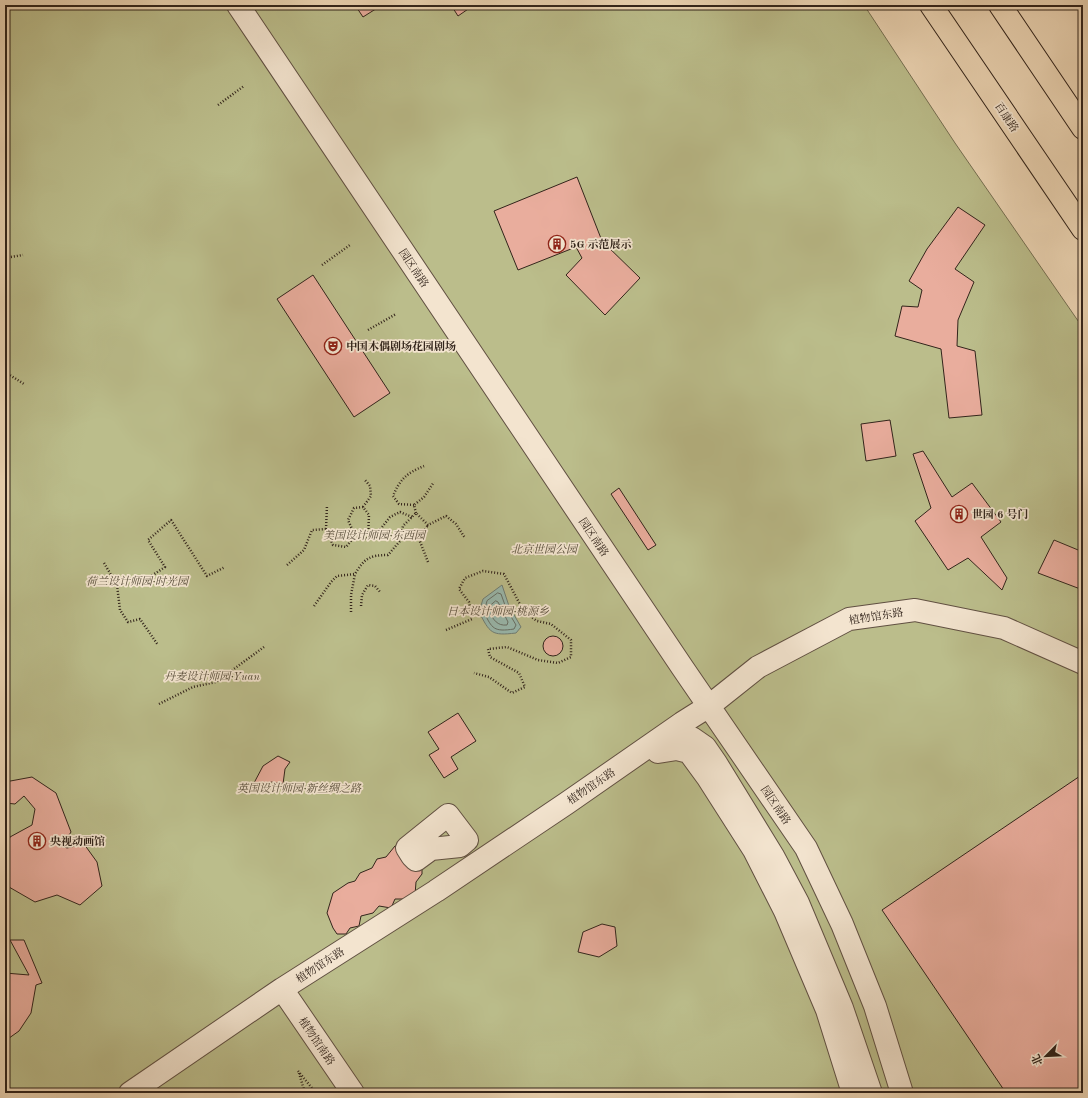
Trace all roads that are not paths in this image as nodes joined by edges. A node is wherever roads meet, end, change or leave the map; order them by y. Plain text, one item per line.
1 (238, 5) edge
2 (931, 5) edge
3 (1000, 5) edge
4 (1083, 128) edge
5 (1083, 229) edge
6 (1083, 664) edge
7 (709, 706) junction
8 (282, 989) junction
9 (130, 1093) edge
10 (352, 1093) edge
11 (853, 1093) edge
12 (871, 1093) edge
13 (902, 1093) edge

1 - 7 street, 园区南路
2 - 5 main road, 百康路
3 - 4 main road
6 - 7 street, 植物馆东路
7 - 8 street, 植物馆东路
7 - 13 street, 园区南路
8 - 9 street, 植物馆东路
8 - 10 street, 植物馆南路
11 - 12 street

